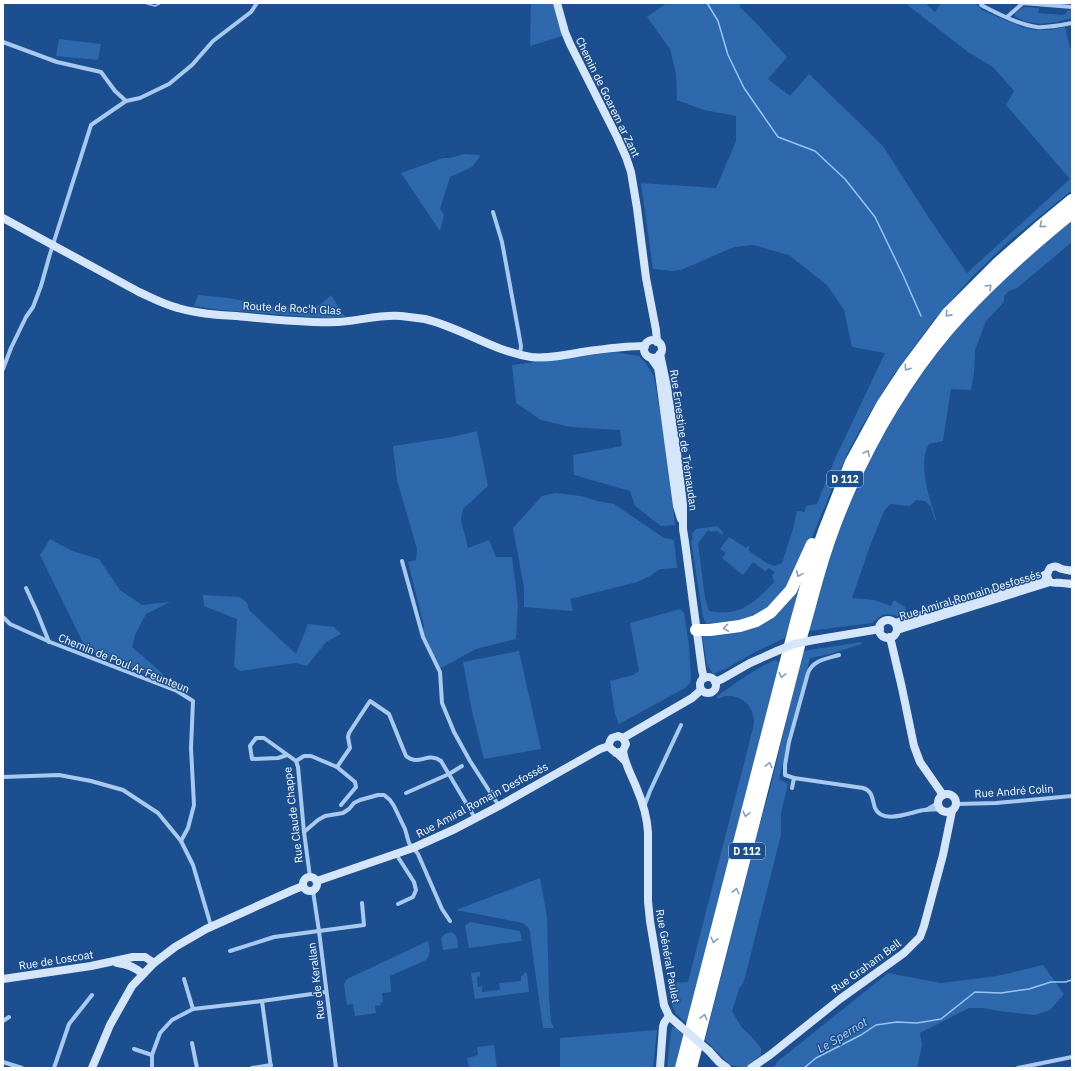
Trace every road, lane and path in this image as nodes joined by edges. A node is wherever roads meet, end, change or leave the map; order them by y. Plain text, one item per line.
1 (257, 3) edge
2 (557, 3) edge
3 (981, 3) edge
4 (1072, 7) edge
5 (1006, 17) junction
6 (1072, 23) edge
7 (3, 42) edge
8 (126, 101) junction
9 (1072, 200) edge
10 (493, 212) dead end
11 (1072, 213) edge
12 (3, 218) edge
13 (53, 245) junction
14 (651, 343) junction
15 (619, 348) junction
16 (660, 354) junction
17 (520, 355) junction
18 (649, 357) junction
19 (3, 369) edge
20 (851, 462) junction
21 (683, 529) junction
22 (402, 561) dead end
23 (1062, 569) junction
24 (1072, 571) edge
25 (1048, 578) junction
26 (1060, 582) junction
27 (1072, 584) edge
28 (26, 588) dead end
29 (3, 617) edge
30 (896, 627) junction
31 (696, 630) junction
32 (880, 630) junction
33 (890, 637) junction
34 (50, 642) junction
35 (839, 655) dead end
36 (704, 678) junction
37 (715, 682) junction
38 (701, 690) junction
39 (681, 725) dead end
40 (623, 738) junction
41 (609, 746) junction
42 (620, 752) junction
43 (287, 755) junction
44 (296, 761) junction
45 (462, 766) dead end
46 (337, 768) junction
47 (449, 774) junction
48 (3, 777) edge
49 (794, 778) junction
50 (792, 788) dead end
51 (406, 793) dead end
52 (943, 795) junction
53 (1072, 796) edge
54 (957, 804) junction
55 (341, 805) dead end
56 (499, 806) junction
57 (644, 808) junction
58 (940, 808) junction
59 (925, 810) junction
60 (952, 812) junction
61 (475, 819) junction
62 (948, 831) junction
63 (304, 832) junction
64 (181, 841) junction
65 (413, 848) junction
66 (396, 854) junction
67 (313, 879) junction
68 (303, 886) junction
69 (312, 891) junction
70 (362, 903) dead end
71 (398, 904) dead end
72 (450, 921) dead end
73 (211, 926) junction
74 (319, 931) junction
75 (230, 951) dead end
76 (112, 962) junction
77 (154, 963) junction
78 (143, 974) junction
79 (3, 979) edge
80 (184, 979) dead end
81 (326, 992) junction
82 (92, 996) dead end
83 (262, 1001) junction
84 (193, 1009) junction
85 (9, 1016) dead end
86 (669, 1016) junction
87 (3, 1021) edge
88 (192, 1043) dead end
89 (134, 1049) dead end
90 (152, 1055) junction
91 (1072, 1056) edge
92 (3, 1062) edge
93 (719, 1065) edge
94 (271, 1067) edge
95 (755, 1067) edge
96 (22, 1068) edge
97 (54, 1068) edge
98 (92, 1068) edge
99 (152, 1068) edge
100 (197, 1068) edge
101 (252, 1068) edge
102 (336, 1068) edge
103 (660, 1068) edge
104 (681, 1068) edge
105 (691, 1068) edge
106 (727, 1068) edge
107 (1018, 1068) edge

1 - 8 street
2 - 14 street, Chemin de Goarem ar Zant
3 - 5 street
4 - 5 street
5 - 6 street
7 - 8 street
8 - 13 street
9 -> 20 highway, D 112
10 - 17 street
105 -> 11 highway, D 112
12 - 13 street, Route de Roc'h Glas
13 - 17 street, Route de Roc'h Glas
13 - 19 street
14 - 15 street, Route de Roc'h Glas
14 - 16 street
14 - 18 street
15 - 17 street, Route de Roc'h Glas
15 - 18 street, Route de Roc'h Glas
16 - 18 street
16 - 21 street, Rue Ernestine de Trémaudan
18 - 21 street, Rue Ernestine de Trémaudan
20 -> 31 highway
20 -> 104 highway, D 112
21 - 31 street, Rue Ernestine de Trémaudan
22 - 56 street
23 - 24 street
23 - 25 street
23 - 26 street
25 - 26 street
25 - 30 street, Rue Amiral Romain Desfossés
26 - 27 street
28 - 34 street, Chemin de Poul Ar Feunteun
29 - 34 street, Chemin de Poul Ar Feunteun
30 - 32 street
30 - 33 street
31 - 36 street, Rue Ernestine de Trémaudan
32 - 33 street
32 - 37 street, bridge
33 - 52 street
34 - 64 street, Chemin de Poul Ar Feunteun
35 - 49 street
36 - 37 street
36 - 38 street
37 - 38 street
38 - 40 street
39 - 57 street, Rue Général Paulet
40 - 41 street
40 - 42 street
41 - 42 street
41 - 56 street, Rue Amiral Romain Desfossés
42 - 57 street, Rue Général Paulet
43 - 43 street, Rue Claude Chappe
43 - 44 street, Rue Claude Chappe
44 - 46 street
44 - 63 street, Rue Claude Chappe
45 - 47 street
46 - 47 street
46 - 55 street
47 - 51 street
47 - 61 street
48 - 64 street
49 - 50 street
49 - 59 street
52 - 54 street
52 - 58 street
53 - 54 street, Rue André Colin
54 - 60 street
56 - 61 street, Rue Amiral Romain Desfossés
57 - 86 street, Rue Général Paulet
58 - 59 street
58 - 59 street
58 - 60 street
58 - 62 street, Rue Graham Bell
60 - 62 street, Rue Graham Bell
61 - 65 street, Rue Amiral Romain Desfossés
62 - 95 street, Rue Graham Bell
63 - 65 street
63 - 67 street, Rue Claude Chappe
64 - 73 street
65 - 66 street, Rue Amiral Romain Desfossés
65 - 72 street
66 - 67 street, Rue Amiral Romain Desfossés
66 - 71 street
67 - 68 street
67 - 69 street
68 - 69 street
68 - 73 street
69 - 74 street, Rue de Kerallan
70 - 74 street
73 - 77 street
74 - 75 street
74 - 81 street, Rue de Kerallan
76 - 77 street, Rue de Loscoat
76 - 78 street, Rue de Loscoat
76 - 79 street, Rue de Loscoat
77 - 78 street
78 - 98 street
80 - 84 street
81 - 83 street
81 - 102 street, Rue de Kerallan
82 - 97 street
83 - 84 street
83 - 94 street
84 - 90 street
85 - 87 street
86 - 93 street, Rue Général Paulet, bridge
86 - 103 street
88 - 100 street
89 - 90 street
90 - 99 street
91 - 107 street
92 - 96 street
93 - 106 street, Rue Général Paulet
94 - 101 street

